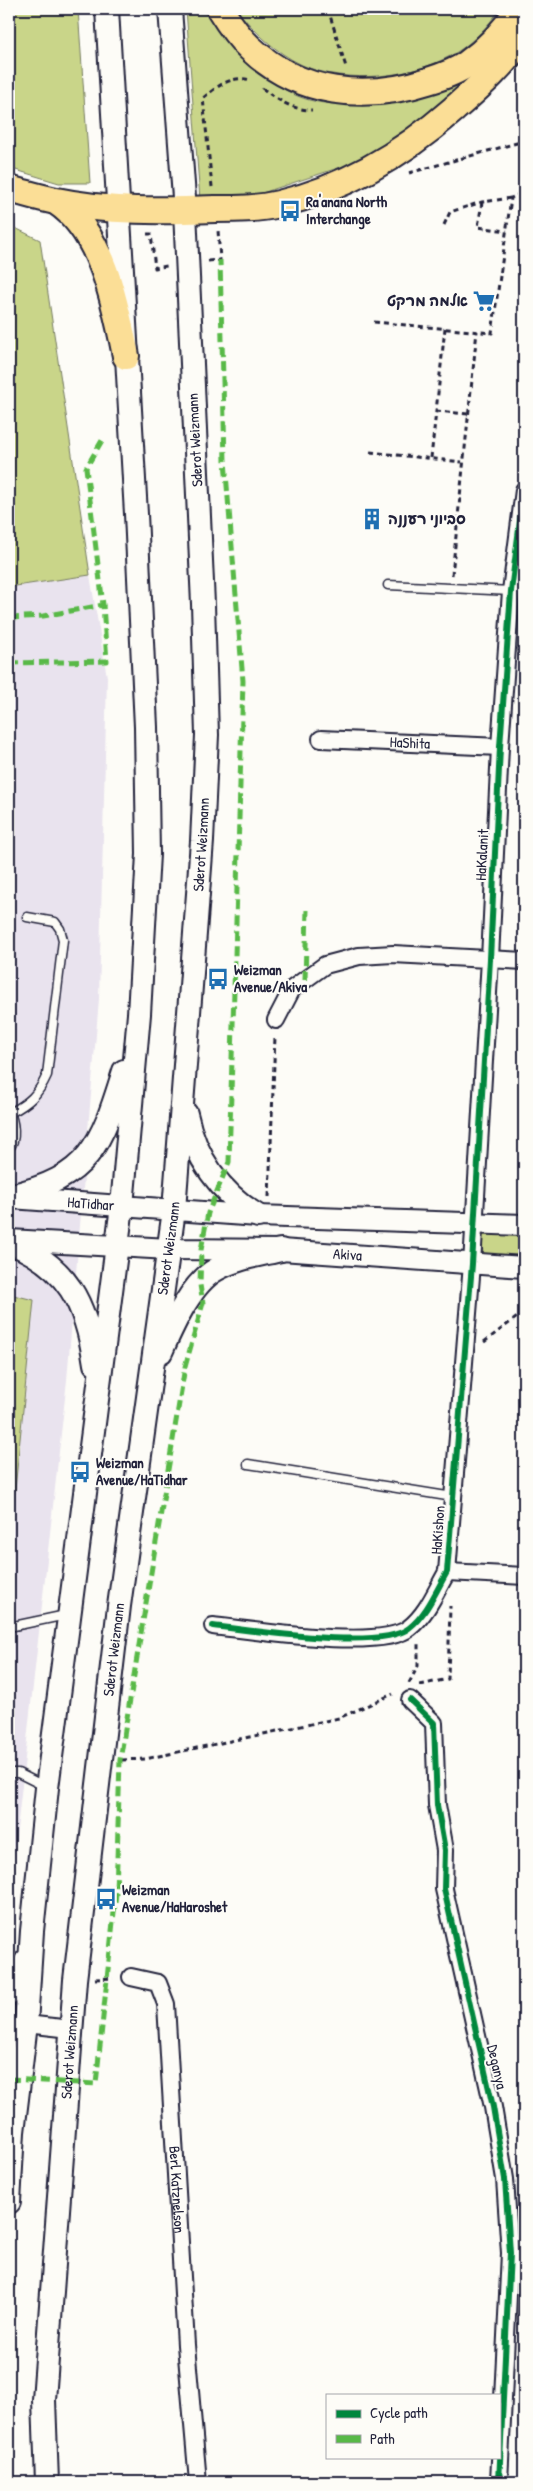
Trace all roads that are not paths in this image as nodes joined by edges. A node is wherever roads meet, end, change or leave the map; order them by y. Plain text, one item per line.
1 (107, 9) edge
2 (170, 9) edge
3 (220, 9) edge
4 (519, 9) edge
5 (524, 35) edge
6 (9, 189) edge
7 (57, 202) junction
8 (185, 211) junction
9 (120, 221) junction
10 (126, 356) junction
11 (524, 490) edge
12 (388, 585) dead end
13 (511, 592) junction
14 (320, 739) dead end
15 (500, 746) junction
16 (27, 917) dead end
17 (490, 959) junction
18 (524, 961) edge
19 (139, 1014) junction
20 (276, 1020) road end
21 (183, 1101) junction
22 (9, 1112) edge
23 (9, 1148) edge
24 (9, 1197) edge
25 (122, 1206) junction
26 (174, 1210) junction
27 (263, 1216) junction
28 (473, 1223) junction
29 (524, 1225) edge
30 (9, 1241) edge
31 (117, 1245) junction
32 (169, 1250) junction
33 (281, 1250) junction
34 (472, 1264) junction
35 (524, 1267) edge
36 (150, 1375) junction
37 (99, 1387) junction
38 (248, 1464) dead end
39 (453, 1497) junction
40 (448, 1572) junction
41 (524, 1576) edge
42 (68, 1615) junction
43 (213, 1626) dead end
44 (9, 1627) edge
45 (409, 1694) road end
46 (9, 1773) edge
47 (47, 1788) junction
48 (32, 1930) junction
49 (132, 1977) road end
50 (9, 1994) edge
51 (17, 2026) edge
52 (71, 2029) junction
53 (9, 2079) edge
54 (13, 2132) junction
55 (9, 2202) edge
56 (517, 2253) edge
57 (48, 2482) edge
58 (198, 2482) edge
59 (499, 2482) edge

1 - 9 main road
2 - 8 main road, Sderot Weizmann
3 - 4 highway
5 - 8 highway
6 - 7 highway
7 - 9 highway
7 - 10 highway
8 - 9 highway
8 - 21 main road, Sderot Weizmann
9 - 10 main road
10 - 19 main road
11 - 13 street, HaKalanit
12 - 13 lane
13 - 15 street, HaKalanit
14 - 15 street, HaShita
15 - 17 street, HaKalanit
16 - 22 lane
17 - 18 street
17 - 20 street
17 - 28 street, HaKalanit
19 - 24 main road
19 - 25 main road
21 - 26 main road, Sderot Weizmann
21 - 27 main road
22 - 23 lane
24 - 25 street, HaTidhar
25 - 26 street, HaTidhar
25 - 31 main road
26 - 27 street
26 - 32 main road, Sderot Weizmann
27 - 28 street
28 - 29 street
28 - 34 street, HaKishon
30 - 31 street
30 - 37 main road
31 - 32 street
31 - 37 main road
32 - 33 street, Akiva
32 - 36 main road, Sderot Weizmann
33 - 34 street, Akiva
33 - 36 main road
34 - 35 street, Akiva
34 - 39 street, HaKishon
36 - 52 main road, Sderot Weizmann
37 - 42 main road
38 - 39 lane
39 - 40 street, HaKishon
40 - 41 street
40 - 43 street, HaKishon
42 - 44 lane
42 - 47 main road
45 - 56 street, Deganya
46 - 47 lane
47 - 48 main road
48 - 50 main road
48 - 51 main road
49 - 58 street, Berl Katznelson
51 - 52 street
51 - 54 main road
52 - 57 main road, Sderot Weizmann
53 - 54 main road
54 - 55 main road
56 - 59 street, Deganya

